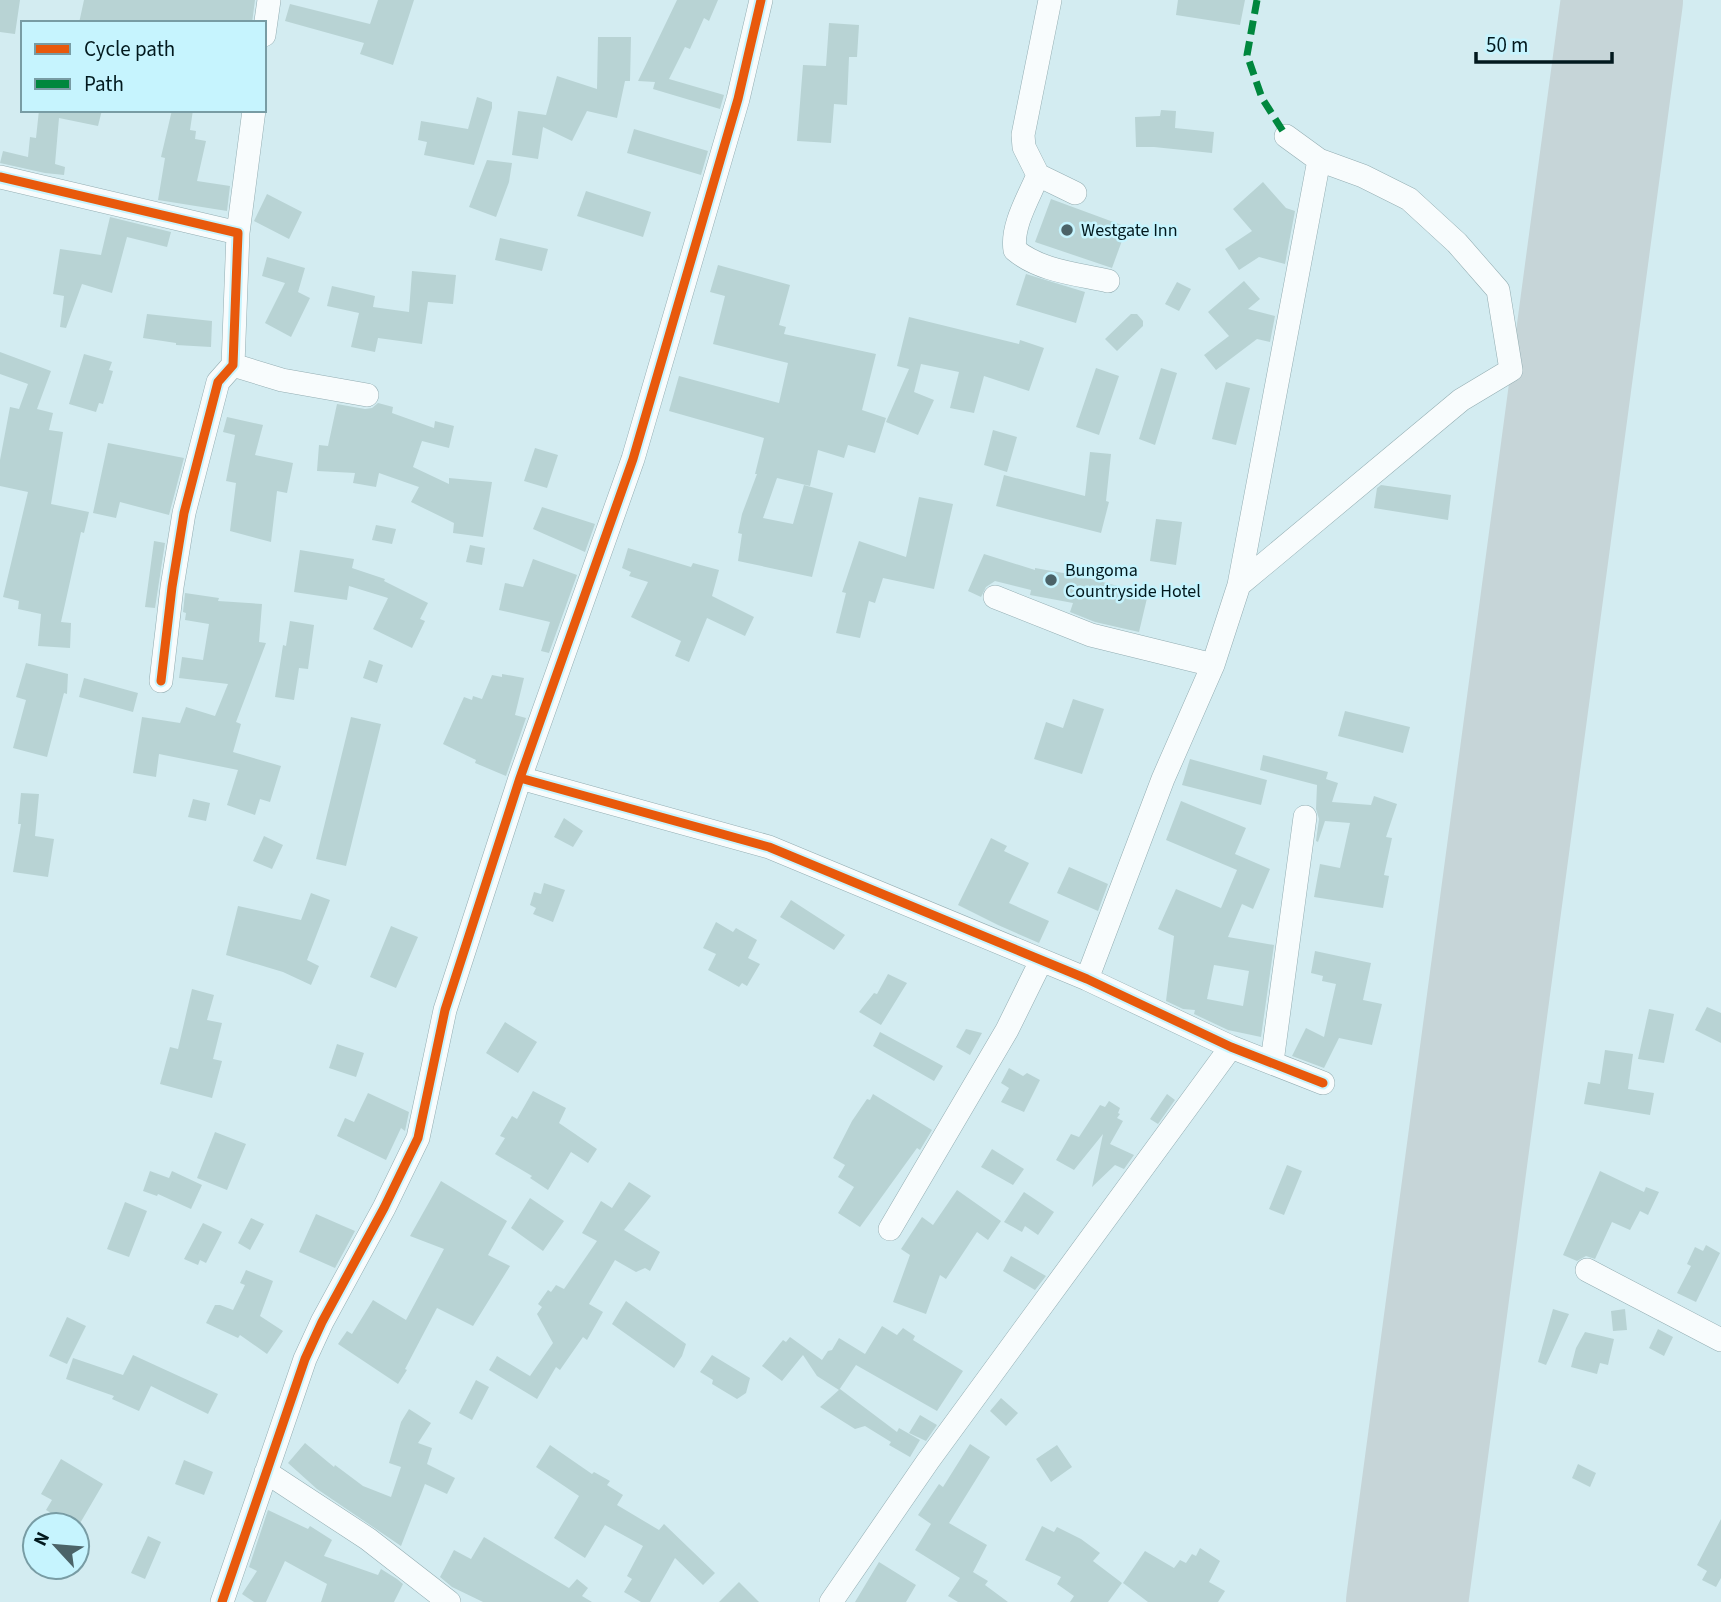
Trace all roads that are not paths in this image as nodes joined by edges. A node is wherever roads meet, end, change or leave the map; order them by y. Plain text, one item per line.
1 (269, 0) edge
2 (761, 0) edge
3 (1051, 0) edge
4 (266, 21) edge
5 (254, 112) edge
6 (1286, 136) dead end
7 (1319, 160) junction
8 (1038, 175) junction
9 (0, 177) edge
10 (1075, 193) dead end
11 (238, 233) junction
12 (1108, 281) dead end
13 (233, 365) junction
14 (367, 395) dead end
15 (1239, 585) junction
16 (995, 597) dead end
17 (1213, 665) junction
18 (161, 681) dead end
19 (520, 778) junction
20 (1305, 817) dead end
21 (1041, 961) junction
22 (1087, 979) junction
23 (1231, 1047) junction
24 (1272, 1062) junction
25 (1323, 1083) dead end
26 (890, 1229) dead end
27 (1587, 1270) dead end
28 (1721, 1340) edge
29 (266, 1472) junction
30 (222, 1602) edge
31 (449, 1602) edge
32 (831, 1602) edge

1 - 4 street
2 - 19 street
3 - 8 street
5 - 11 street
6 - 7 street
7 - 15 street
7 - 15 street
8 - 10 street
8 - 12 street
9 - 11 street
11 - 13 street
13 - 14 street
13 - 18 street
15 - 17 street
16 - 17 street
17 - 22 street
19 - 21 street
19 - 29 street
20 - 24 street
21 - 22 street
21 - 26 street
22 - 23 street
23 - 24 street
23 - 32 street
24 - 25 street
27 - 28 street
29 - 30 street
29 - 31 street

